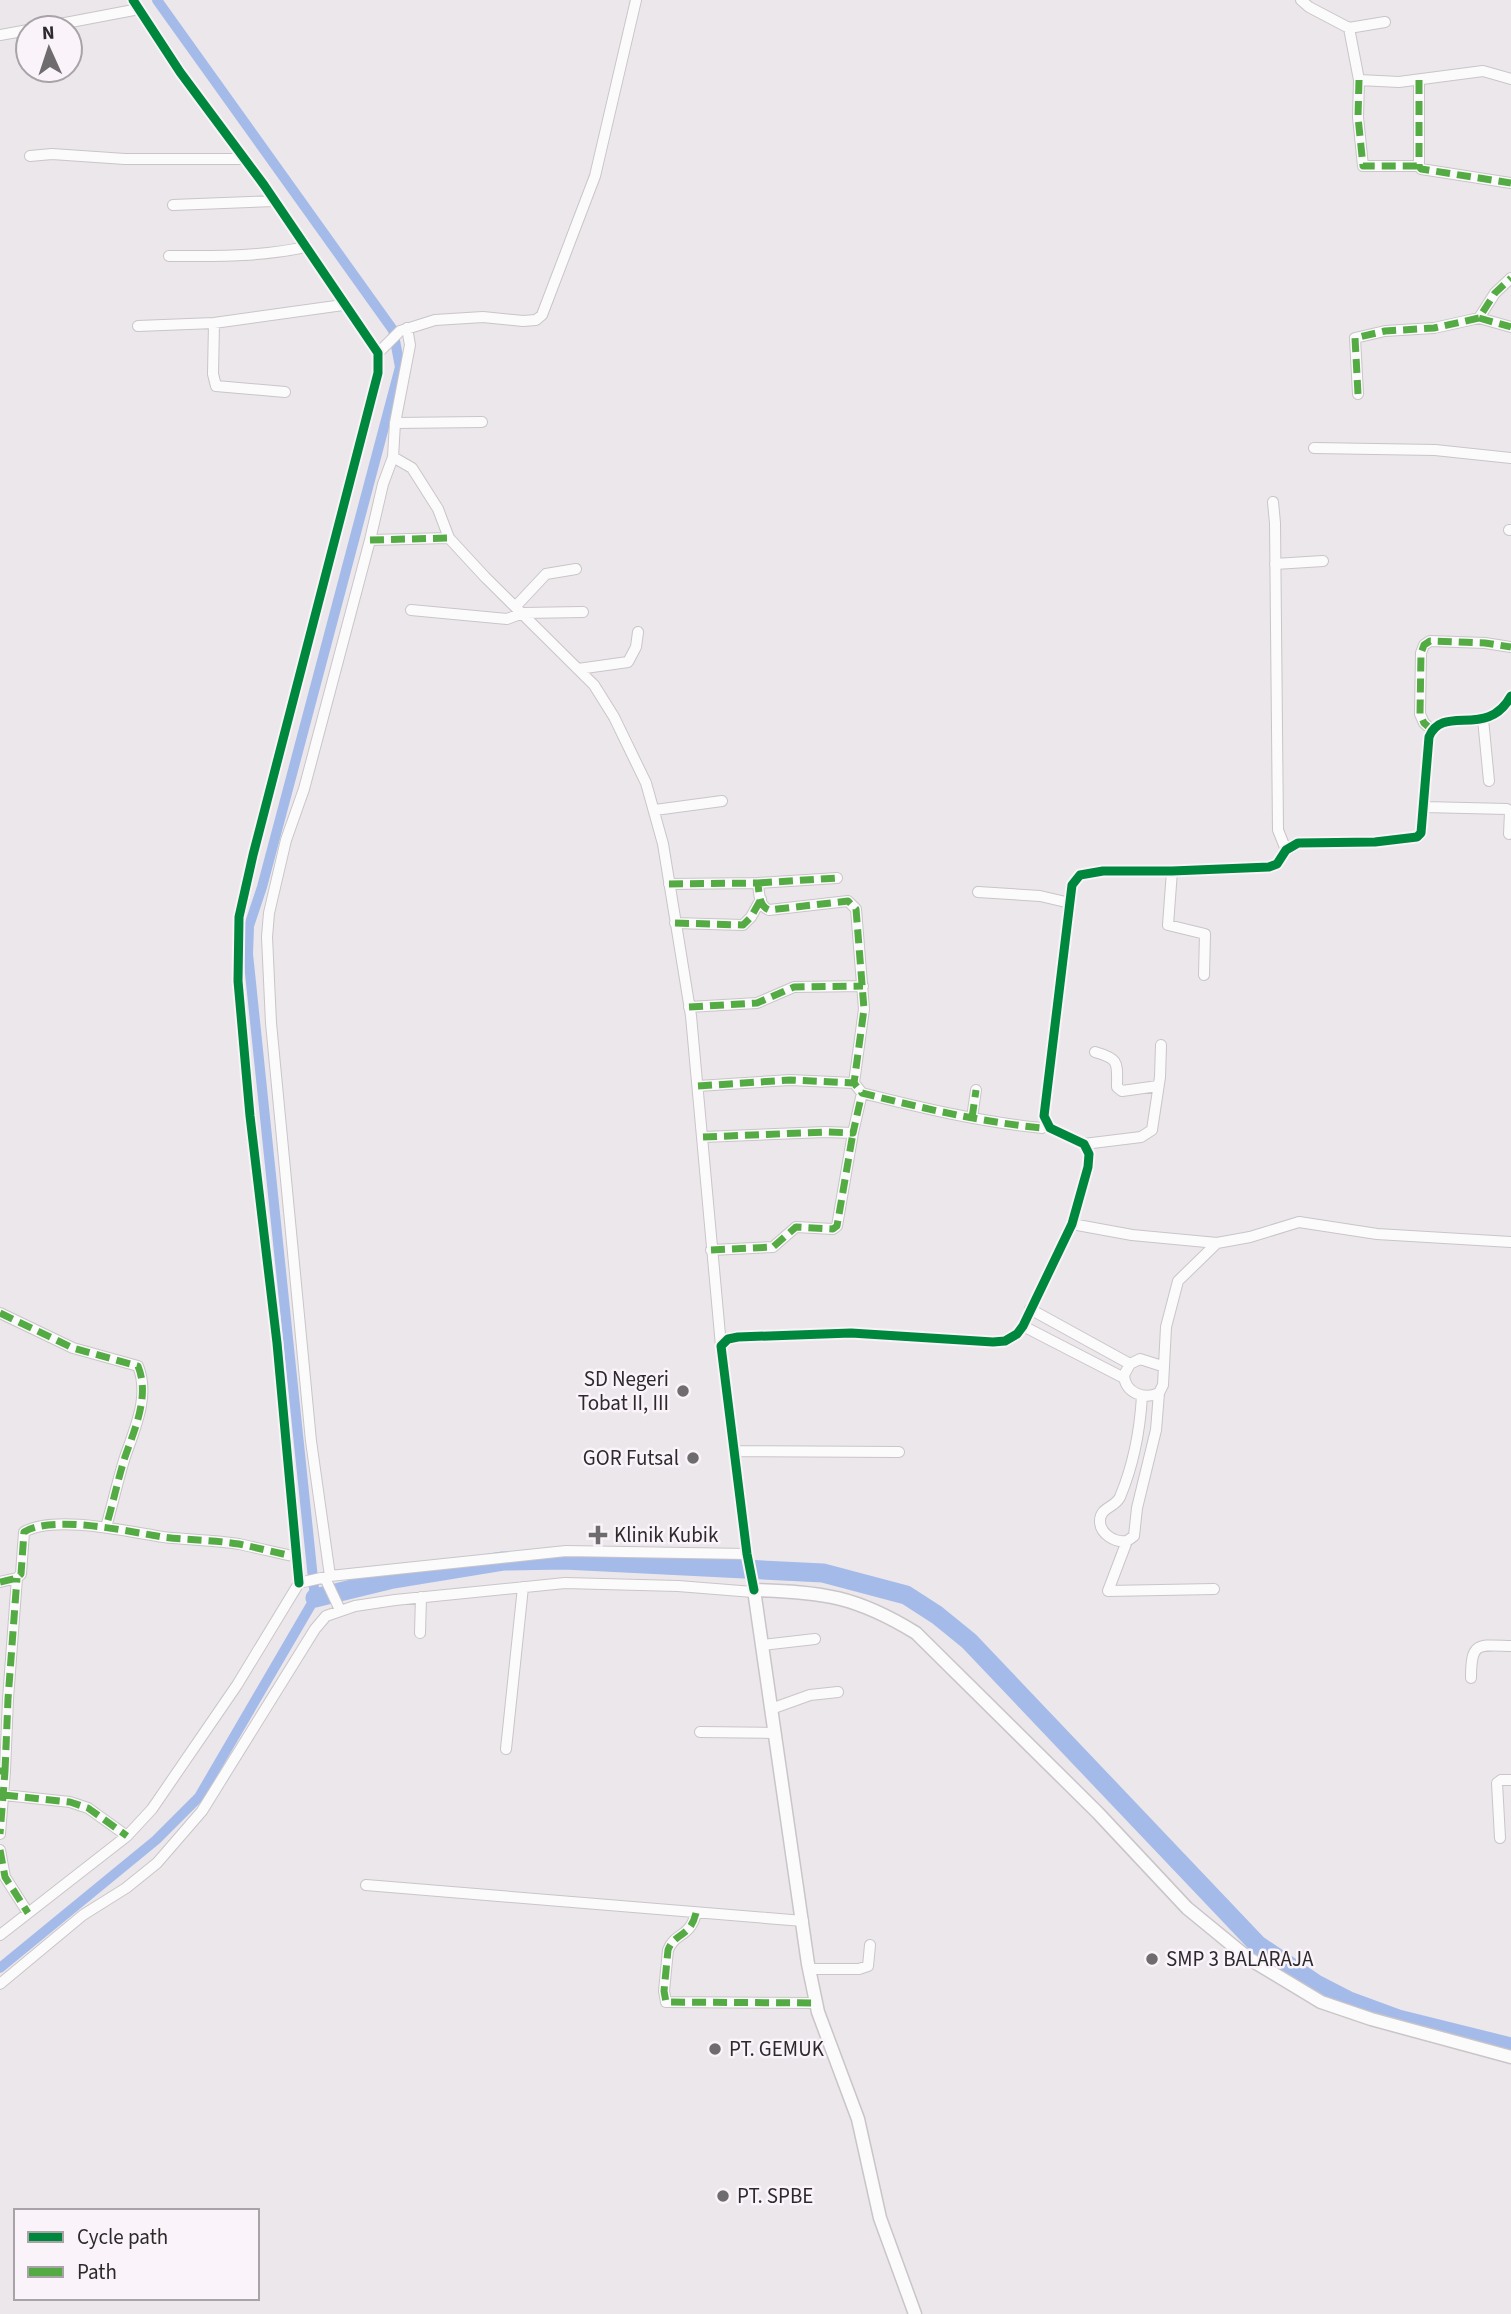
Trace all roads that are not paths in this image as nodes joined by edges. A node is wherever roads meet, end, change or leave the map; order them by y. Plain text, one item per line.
1 (133, 0) edge
2 (636, 0) edge
3 (1301, 0) edge
4 (139, 9) junction
5 (84, 19) edge
6 (1384, 22) dead end
7 (1349, 28) junction
8 (1511, 79) edge
9 (1359, 80) junction
10 (1419, 80) junction
11 (30, 156) dead end
12 (244, 159) junction
13 (1419, 166) junction
14 (1511, 183) edge
15 (274, 201) junction
16 (173, 205) dead end
17 (305, 247) junction
18 (169, 256) dead end
19 (1510, 275) edge
20 (343, 305) junction
21 (1479, 318) junction
22 (214, 323) junction
23 (138, 326) dead end
24 (1511, 327) edge
25 (404, 330) junction
26 (380, 351) junction
27 (285, 392) dead end
28 (1358, 394) dead end
29 (482, 422) dead end
30 (395, 423) junction
31 (1314, 448) dead end
32 (393, 457) junction
33 (1511, 458) edge
34 (1273, 502) dead end
35 (449, 538) junction
36 (370, 540) junction
37 (1323, 561) dead end
38 (1275, 564) junction
39 (576, 569) dead end
40 (520, 609) junction
41 (411, 610) dead end
42 (583, 612) dead end
43 (638, 632) dead end
44 (1511, 647) edge
45 (578, 669) junction
46 (1511, 696) edge
47 (1483, 719) junction
48 (1432, 730) junction
49 (1489, 780) dead end
50 (722, 801) dead end
51 (1424, 807) junction
52 (655, 810) junction
53 (1510, 834) edge
54 (1286, 850) junction
55 (1172, 871) junction
56 (837, 878) dead end
57 (758, 883) junction
58 (669, 884) junction
59 (978, 892) dead end
60 (761, 899) junction
61 (1070, 903) junction
62 (675, 923) junction
63 (1204, 975) dead end
64 (863, 986) junction
65 (689, 1007) junction
66 (1161, 1045) dead end
67 (1095, 1052) dead end
68 (854, 1083) junction
69 (698, 1086) junction
70 (1158, 1086) junction
71 (976, 1090) dead end
72 (863, 1093) junction
73 (972, 1118) junction
74 (1047, 1124) junction
75 (853, 1133) junction
76 (703, 1137) junction
77 (1084, 1144) junction
78 (1072, 1224) junction
79 (1511, 1242) edge
80 (1217, 1243) junction
81 (711, 1250) junction
82 (1030, 1309) junction
83 (0, 1313) edge
84 (1023, 1326) junction
85 (721, 1346) junction
86 (1130, 1364) junction
87 (1162, 1366) junction
88 (1124, 1378) junction
89 (1159, 1393) junction
90 (1142, 1396) junction
91 (734, 1451) junction
92 (899, 1452) dead end
93 (1117, 1503) junction
94 (1137, 1508) junction
95 (106, 1527) junction
96 (1127, 1541) junction
97 (297, 1557) junction
98 (748, 1558) junction
99 (17, 1578) junction
100 (326, 1578) junction
101 (302, 1581) junction
102 (0, 1582) edge
103 (523, 1587) junction
104 (753, 1589) junction
105 (1214, 1589) dead end
106 (421, 1597) junction
107 (338, 1607) junction
108 (420, 1633) dead end
109 (815, 1639) dead end
110 (762, 1645) junction
111 (1511, 1646) edge
112 (1471, 1678) dead end
113 (838, 1692) dead end
114 (771, 1709) junction
115 (700, 1732) dead end
116 (775, 1733) junction
117 (3, 1740) edge
118 (506, 1749) dead end
119 (3, 1771) edge
120 (1511, 1780) edge
121 (4, 1795) junction
122 (0, 1834) edge
123 (127, 1836) junction
124 (1500, 1838) dead end
125 (0, 1850) edge
126 (366, 1885) dead end
127 (28, 1913) junction
128 (696, 1913) junction
129 (803, 1921) junction
130 (0, 1935) edge
131 (870, 1945) dead end
132 (810, 1969) junction
133 (0, 1984) edge
134 (816, 2003) junction
135 (1511, 2057) edge
136 (915, 2314) edge

1 - 4 street
2 - 25 street
3 - 7 street
4 - 5 street
4 - 12 street
6 - 7 street
7 - 9 street
8 - 10 street
9 - 10 street
9 - 13 street
10 - 13 street
11 - 12 street
12 - 15 street
13 - 14 street
15 - 16 street
15 - 17 street
17 - 18 street
17 - 20 street
19 - 21 street
20 - 22 street
20 - 26 street
21 - 24 street
21 - 28 street
22 - 23 street
22 - 27 street
25 - 26 street
25 - 30 street
26 - 97 street
29 - 30 street
30 - 32 street
31 - 33 street
32 - 35 street
32 - 36 street
34 - 38 street
35 - 36 street
35 - 40 street
36 - 100 street
37 - 38 street
38 - 54 street
39 - 40 street
40 - 41 street
40 - 42 street
40 - 45 street
43 - 45 street
44 - 48 street
45 - 52 street
46 - 47 street
47 - 48 street
47 - 49 street
48 - 51 street
50 - 52 street
51 - 53 street
51 - 54 street
52 - 58 street
54 - 55 street
55 - 61 street
55 - 63 street
56 - 57 street
57 - 58 street
57 - 60 street
58 - 62 street
59 - 61 street
60 - 62 street
60 - 64 street
61 - 74 street
62 - 65 street
64 - 65 street
64 - 68 street
65 - 69 street
66 - 70 street
67 - 70 street
68 - 69 street
68 - 72 street
69 - 76 street
70 - 77 street
71 - 73 street
72 - 73 street
72 - 75 street
73 - 74 street
74 - 77 street
75 - 76 street
75 - 81 street
76 - 81 street
77 - 78 street
78 - 80 street
78 - 82 street
79 - 80 street
80 - 87 street
81 - 85 street
82 - 84 street
82 - 86 street
83 - 95 street
84 - 85 street
84 - 88 street
85 - 91 street
86 - 87 street
86 - 88 street
87 - 89 street
88 - 90 street
89 - 90 street
89 - 94 street
90 - 93 street
91 - 92 street
91 - 98 street
93 - 94 street
93 - 96 street
94 - 96 street
95 - 97 street
95 - 99 street
96 - 105 street
97 - 101 street
98 - 100 street
98 - 104 street
99 - 102 street
99 - 117 street
100 - 101 street
100 - 107 street
101 - 123 street
103 - 104 street
103 - 106 street
103 - 118 street
104 - 110 main road
104 - 135 main road
106 - 107 street
106 - 108 street
107 - 133 street
109 - 110 street
110 - 114 main road
111 - 112 street
113 - 114 street
114 - 116 main road
115 - 116 street
116 - 129 main road
117 - 119 street
119 - 121 street
120 - 124 street
121 - 122 street
121 - 123 street
123 - 127 street
125 - 127 street
126 - 128 street
127 - 130 street
128 - 129 street
128 - 134 street
129 - 132 main road
131 - 132 street
132 - 134 main road
134 - 136 main road

